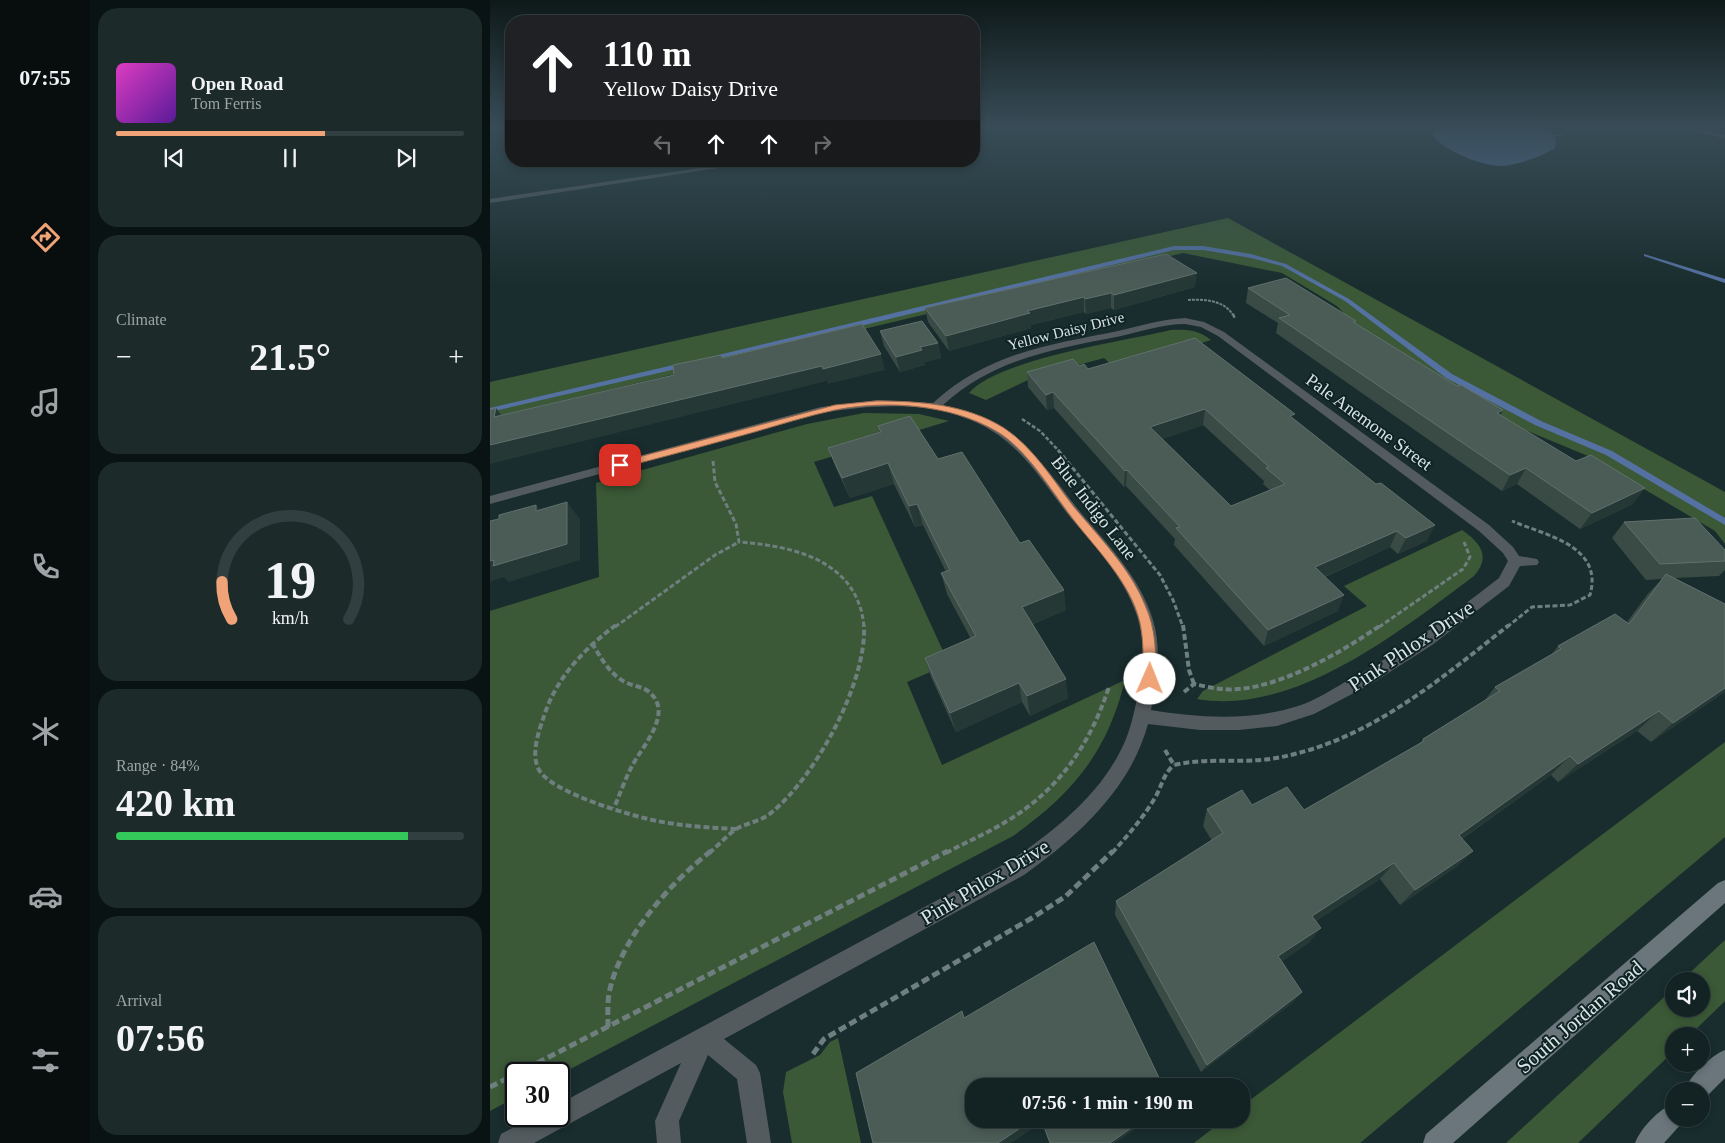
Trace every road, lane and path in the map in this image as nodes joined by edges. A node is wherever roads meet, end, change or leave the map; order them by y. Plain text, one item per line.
1 (630, 180) edge
2 (490, 201) edge
3 (1182, 301) dead end
4 (1198, 318) joint
5 (1235, 324) dead end
6 (935, 406) junction
7 (712, 456) dead end
8 (490, 500) edge
9 (1506, 518) dead end
10 (1461, 540) dead end
11 (738, 542) junction
12 (1514, 561) junction
13 (1532, 562) dead end
14 (592, 643) junction
15 (1109, 687) dead end
16 (1184, 692) dead end
17 (1142, 716) junction
18 (1165, 750) dead end
19 (1174, 765) junction
20 (614, 808) junction
21 (737, 830) junction
22 (1725, 890) edge
23 (608, 1027) junction
24 (704, 1037) junction
25 (813, 1054) dead end
26 (1725, 1060) edge
27 (539, 1062) edge
28 (505, 1080) edge
29 (1704, 1082) edge
30 (490, 1087) edge
31 (1665, 1124) edge
32 (510, 1143) edge
33 (669, 1143) edge
34 (759, 1143) edge
35 (1435, 1143) edge
36 (1647, 1143) edge

1 - 2 street
3 - 5 path
4 - 6 street, Yellow Daisy Drive
4 - 12 street, Pale Anemone Street
6 - 8 street
6 - 17 street, Blue Indigo Lane
7 - 11 path
9 - 19 path
10 - 16 path
11 - 14 path
11 - 21 path
12 - 13 street
12 - 17 street, Pink Phlox Drive
14 - 20 path
14 - 20 path
15 - 23 path
17 - 24 street, Pink Phlox Drive
18 - 19 path
19 - 25 path
20 - 21 path
21 - 23 path
22 - 35 main road, South Jordan Road
23 - 27 path
24 - 32 street, Pink Phlox Drive
24 - 33 street
24 - 34 street
26 - 29 main road
28 - 30 path
31 - 36 main road

